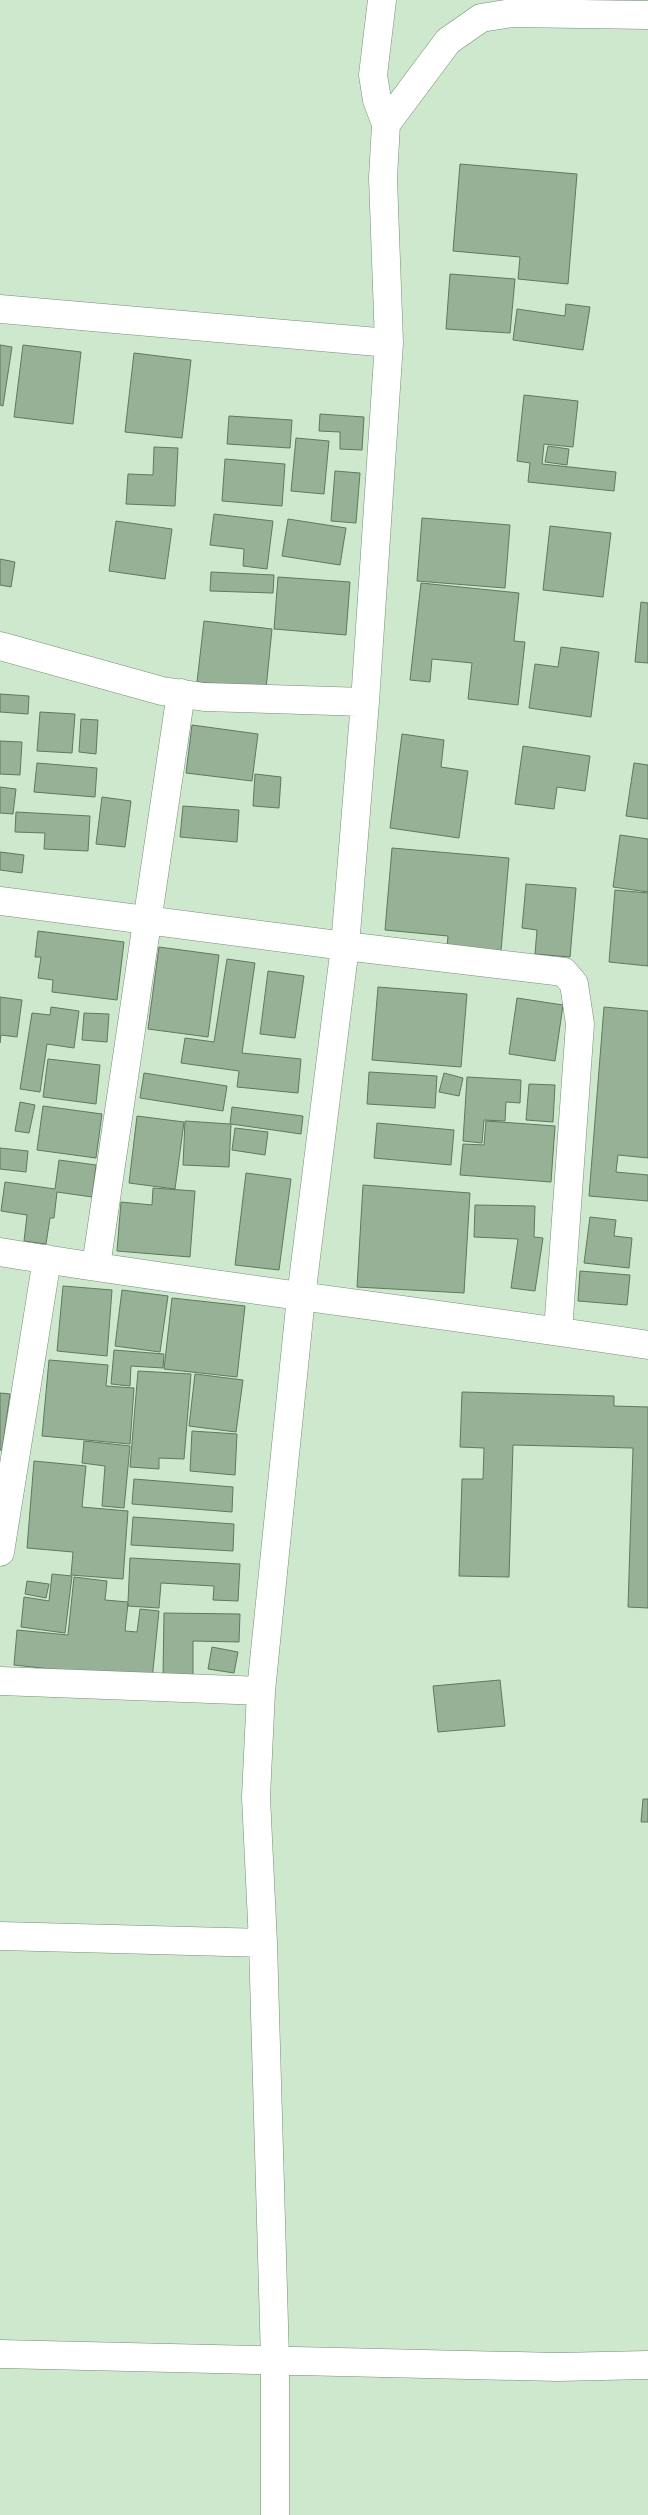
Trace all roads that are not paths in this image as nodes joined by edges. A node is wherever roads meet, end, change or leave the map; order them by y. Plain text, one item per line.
1 (382, 0) edge
2 (648, 15) edge
3 (386, 124) junction
4 (0, 309) edge
5 (389, 343) junction
6 (0, 646) edge
7 (181, 693) junction
8 (365, 702) junction
9 (0, 900) edge
10 (146, 920) junction
11 (345, 946) junction
12 (0, 1252) edge
13 (47, 1259) junction
14 (96, 1266) junction
15 (302, 1297) junction
16 (558, 1331) junction
17 (648, 1345) edge
18 (0, 1552) edge
19 (0, 1680) edge
20 (261, 1690) junction
21 (0, 1936) edge
22 (263, 1943) junction
23 (0, 2354) edge
24 (275, 2359) junction
25 (648, 2365) edge
26 (275, 2515) edge

1 - 3 street
2 - 3 street
3 - 5 street
4 - 5 street
5 - 8 street
6 - 7 street
7 - 8 street
7 - 10 street
8 - 11 street
9 - 10 street
10 - 11 street
10 - 14 street
11 - 15 street
11 - 16 street
12 - 13 street
13 - 14 street
13 - 18 street
14 - 15 street
15 - 16 street
15 - 20 street
16 - 17 street
19 - 20 street
20 - 22 street
21 - 22 street
22 - 24 street
23 - 24 street
24 - 25 street
24 - 26 street

